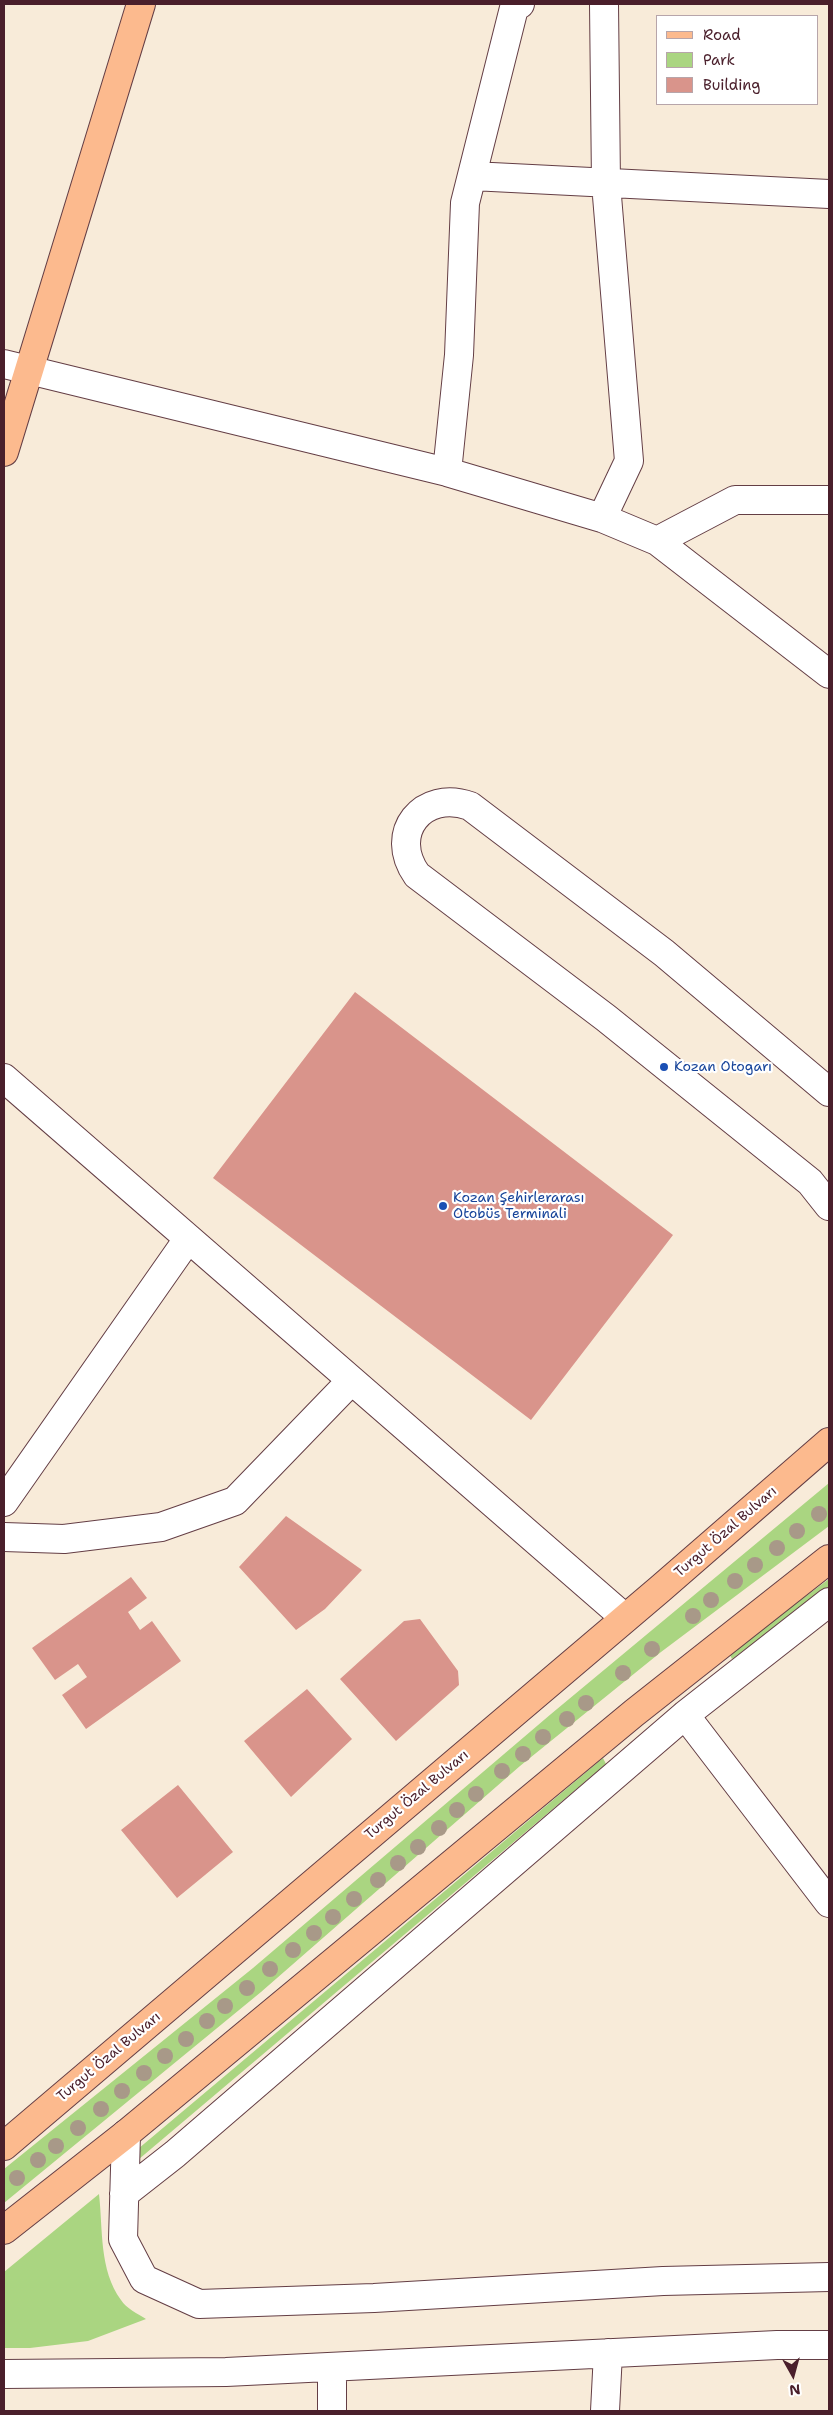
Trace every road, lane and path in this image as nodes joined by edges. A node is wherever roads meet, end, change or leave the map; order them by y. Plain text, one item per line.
1 (141, 4) edge
2 (604, 4) edge
3 (512, 5) edge
4 (472, 176) junction
5 (606, 184) junction
6 (829, 194) edge
7 (17, 366) edge
8 (4, 452) edge
9 (447, 472) junction
10 (829, 500) edge
11 (602, 518) junction
12 (657, 541) junction
13 (829, 674) edge
14 (4, 1078) edge
15 (829, 1092) edge
16 (829, 1206) edge
17 (188, 1239) junction
18 (350, 1381) junction
19 (829, 1442) edge
20 (4, 1502) edge
21 (4, 1537) edge
22 (829, 1559) edge
23 (829, 1602) edge
24 (625, 1618) junction
25 (685, 1715) junction
26 (829, 1903) edge
27 (126, 2134) junction
28 (4, 2146) edge
29 (124, 2194) junction
30 (4, 2230) edge
31 (829, 2277) edge
32 (829, 2345) edge
33 (608, 2353) junction
34 (332, 2367) junction
35 (4, 2374) edge
36 (332, 2411) edge
37 (605, 2411) edge

1 - 7 main road
2 - 5 street
3 - 4 street
4 - 5 street
4 - 9 street
5 - 6 street
5 - 11 street
7 - 8 main road
7 - 9 street
9 - 11 street
10 - 12 street
11 - 12 street
12 - 13 street
14 - 17 street
15 - 16 street
17 - 18 street
17 - 20 street
18 - 21 street
18 - 24 street
19 - 24 main road, Turgut Özal Bulvarı
22 - 27 main road
23 - 25 street
24 - 28 main road, Turgut Özal Bulvarı
25 - 26 street
25 - 29 street
27 - 29 street
27 - 30 main road
29 - 31 street
32 - 33 street
33 - 34 street
33 - 37 street
34 - 35 street
34 - 36 street

